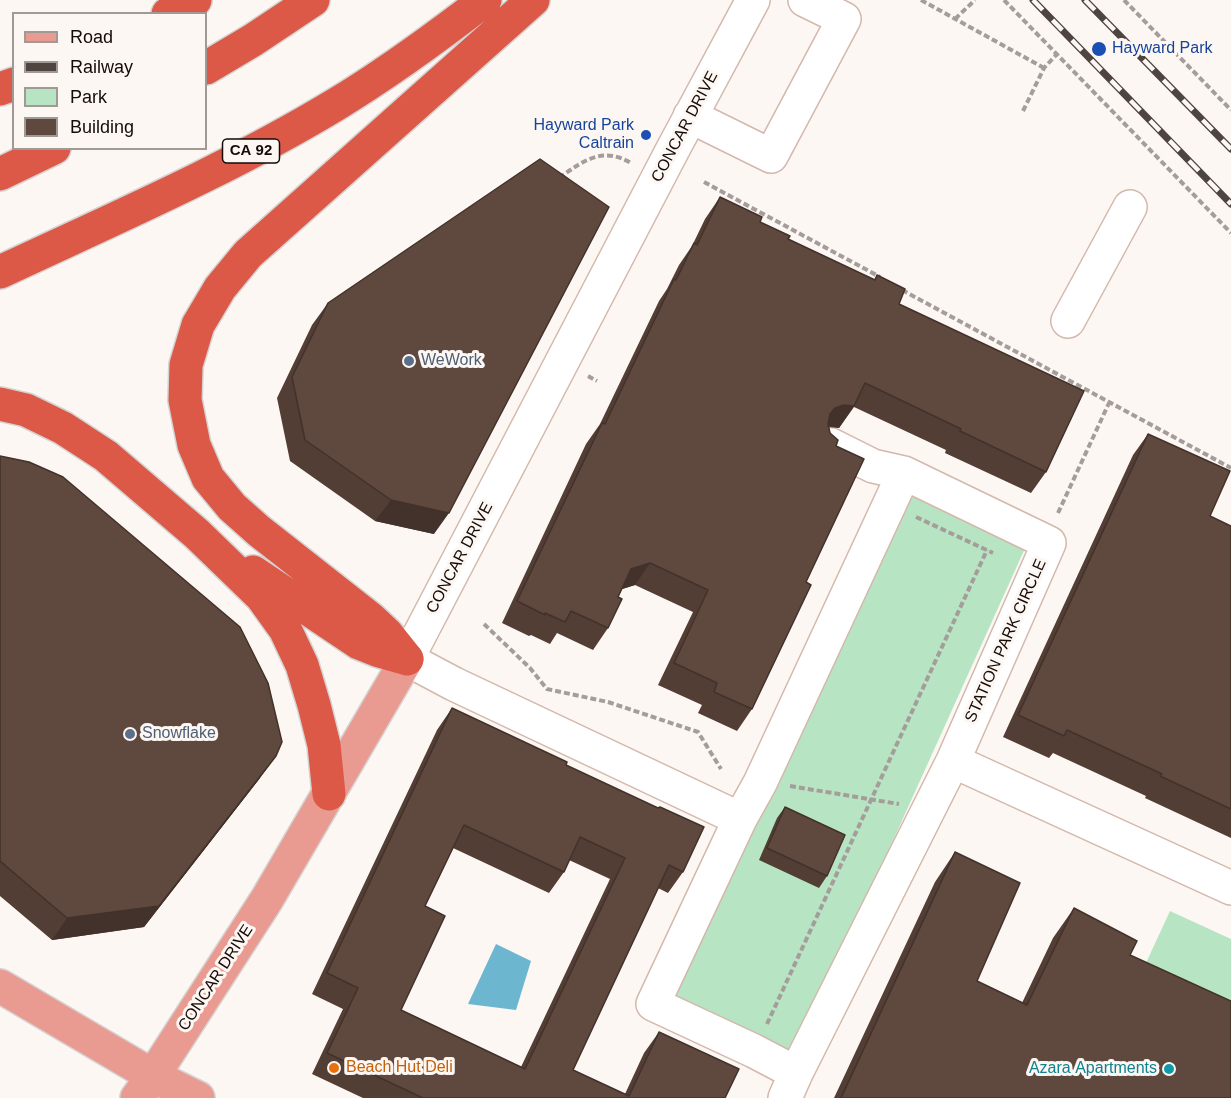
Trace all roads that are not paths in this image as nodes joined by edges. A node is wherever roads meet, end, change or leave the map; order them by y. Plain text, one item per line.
1 (195, 0) edge
2 (313, 0) edge
3 (485, 0) edge
4 (532, 0) edge
5 (753, 0) edge
6 (805, 0) edge
7 (172, 12) edge
8 (207, 67) edge
9 (690, 116) junction
10 (50, 150) edge
11 (0, 174) edge
12 (1130, 207) dead end
13 (0, 272) edge
14 (1068, 321) dead end
15 (0, 404) edge
16 (831, 445) edge
17 (904, 473) junction
18 (197, 534) junction
19 (407, 659) junction
20 (953, 761) junction
21 (329, 794) junction
22 (740, 819) junction
23 (1231, 888) edge
24 (0, 986) edge
25 (790, 1086) edge
26 (145, 1087) edge
27 (198, 1098) edge

1 - 7 highway
2 - 8 highway
3 - 13 highway, CA 92
4 - 19 highway
5 - 9 street, CONCAR DRIVE
6 - 9 street
9 - 19 street, CONCAR DRIVE
10 - 11 highway
12 - 14 street
15 - 18 highway
16 - 17 street
17 - 20 street, STATION PARK CIRCLE
17 - 22 street, STATION PARK CIRCLE
18 - 19 highway
18 - 21 highway
19 - 21 main road, CONCAR DRIVE
19 - 22 street
20 - 23 street
20 - 25 street, STATION PARK CIRCLE
21 - 26 main road, CONCAR DRIVE
22 - 25 street, STATION PARK CIRCLE
24 - 26 main road
26 - 27 main road

